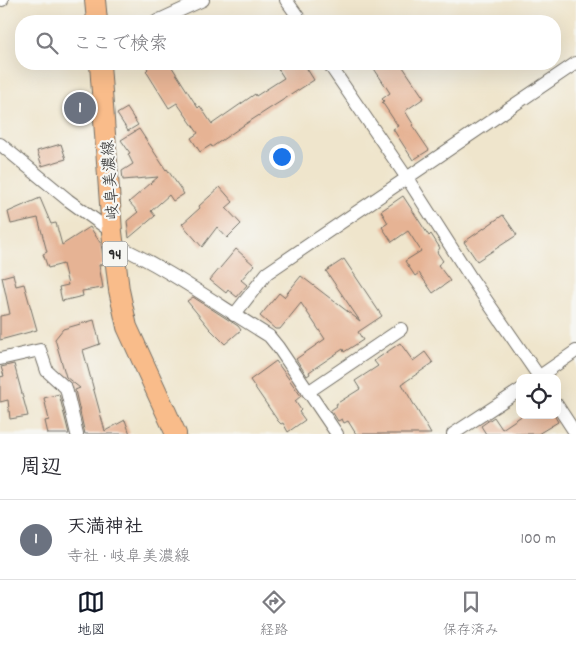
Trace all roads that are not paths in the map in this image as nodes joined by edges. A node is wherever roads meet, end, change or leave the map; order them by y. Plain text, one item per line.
1 (95, 0) edge
2 (203, 0) edge
3 (286, 0) edge
4 (96, 15) edge
5 (170, 15) edge
6 (297, 15) edge
7 (576, 62) edge
8 (100, 70) edge
9 (333, 70) edge
10 (0, 144) edge
11 (407, 178) junction
12 (113, 238) junction
13 (234, 315) junction
14 (401, 329) dead end
15 (576, 351) edge
16 (0, 359) edge
17 (537, 374) edge
18 (543, 374) edge
19 (308, 392) junction
20 (516, 393) edge
21 (561, 411) edge
22 (77, 434) edge
23 (176, 434) edge
24 (337, 434) edge
25 (453, 434) edge
26 (576, 434) edge

1 - 4 main road
2 - 5 street
3 - 6 street
7 - 11 street
8 - 12 main road, 岐阜美濃線 / 94
9 - 11 street
10 - 12 street
11 - 13 street
11 - 17 street
12 - 13 street
12 - 23 main road, 岐阜美濃線 / 94
13 - 19 street
14 - 19 street
15 - 18 street
16 - 22 street
19 - 24 street
20 - 25 street
21 - 26 street

